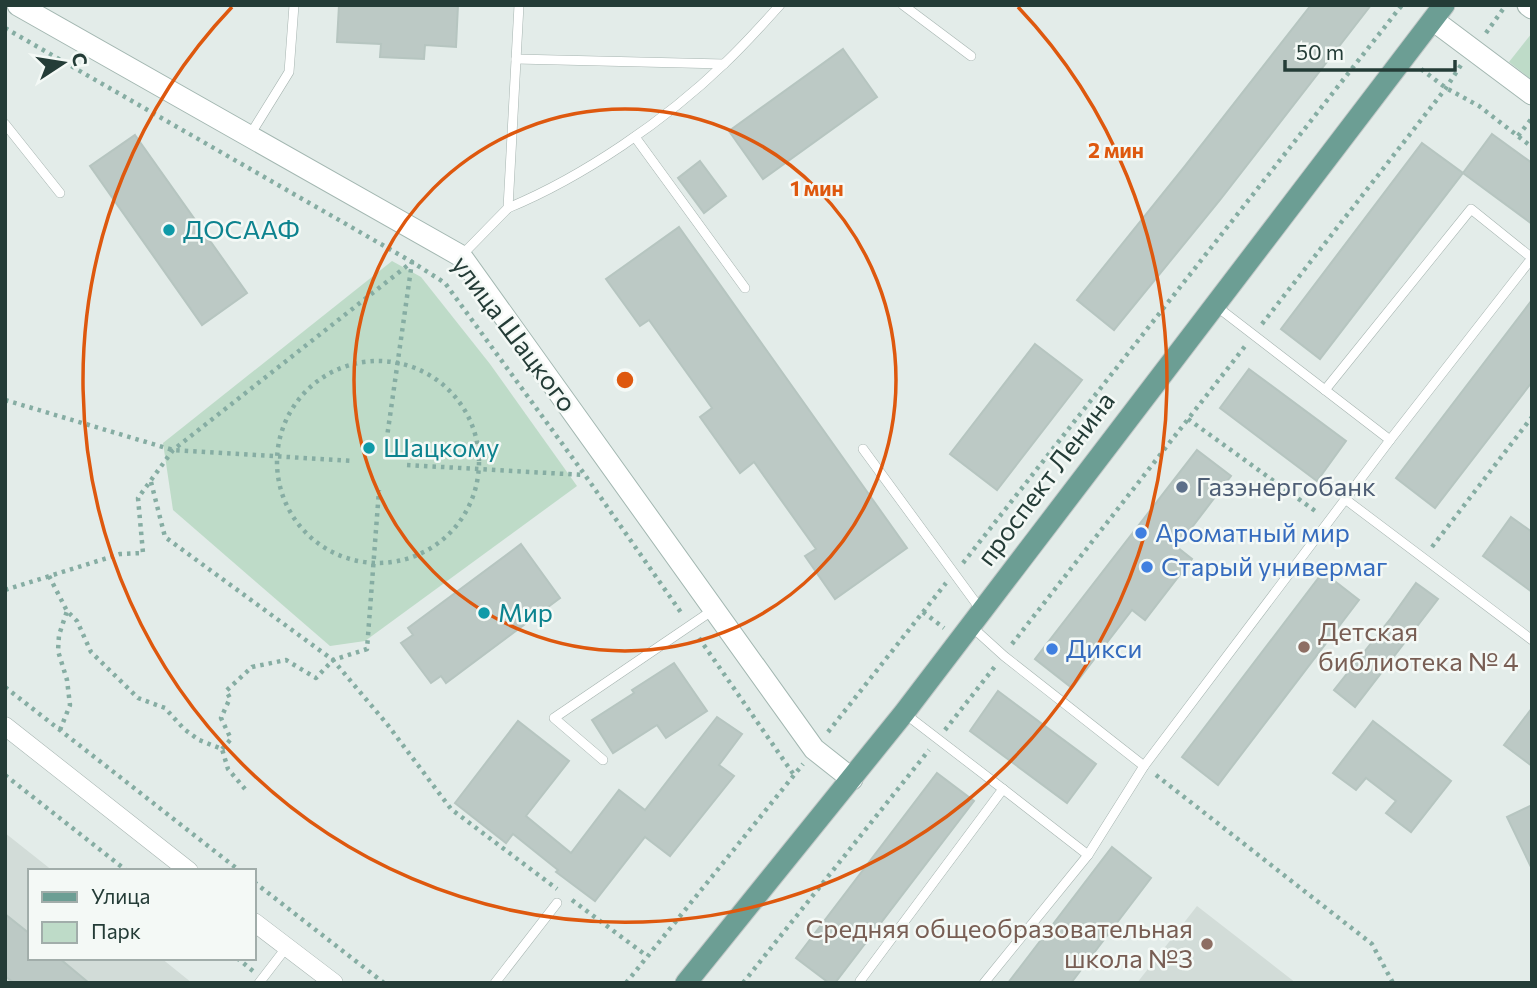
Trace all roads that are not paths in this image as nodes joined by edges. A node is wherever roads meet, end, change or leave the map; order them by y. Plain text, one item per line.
1 (18, 5) edge
2 (294, 5) edge
3 (519, 5) edge
4 (780, 5) edge
5 (903, 5) edge
6 (1439, 13) edge
7 (971, 56) dead end
8 (516, 59) junction
9 (724, 64) junction
10 (1532, 94) edge
11 (5, 124) edge
12 (250, 135) junction
13 (635, 137) junction
14 (60, 193) dead end
15 (508, 208) junction
16 (461, 256) junction
17 (1532, 258) edge
18 (745, 288) dead end
19 (1215, 305) junction
20 (1325, 390) junction
21 (1390, 440) junction
22 (863, 449) dead end
23 (1345, 499) junction
24 (713, 610) junction
25 (976, 617) junction
26 (1532, 640) edge
27 (904, 713) junction
28 (5, 726) edge
29 (603, 760) dead end
30 (1144, 766) junction
31 (852, 779) junction
32 (1003, 789) junction
33 (1088, 855) junction
34 (186, 869) edge
35 (557, 903) dead end
36 (256, 924) edge
37 (286, 947) junction
38 (687, 982) edge
39 (259, 983) edge
40 (334, 983) edge
41 (495, 983) edge
42 (862, 983) edge
43 (984, 983) edge

1 - 12 street, улица Шацкого
2 - 12 lane
3 - 8 lane
4 - 9 lane
5 - 7 lane
6 - 10 street
6 - 19 main road, проспект Ленина
8 - 9 lane
8 - 15 lane
9 - 13 lane
11 - 14 lane
12 - 16 street, улица Шацкого
13 - 15 lane
13 - 18 lane
15 - 16 lane
16 - 24 street, улица Шацкого
17 - 20 lane
17 - 21 lane
19 - 20 lane
19 - 25 main road, проспект Ленина
20 - 21 lane
21 - 23 lane
22 - 25 lane
23 - 26 lane
23 - 30 lane
24 - 29 lane
24 - 31 street, улица Шацкого
25 - 27 main road, проспект Ленина
25 - 30 lane
27 - 31 main road, проспект Ленина
27 - 32 lane
28 - 34 street
30 - 33 lane
31 - 38 main road, проспект Ленина
32 - 33 lane
32 - 42 lane
33 - 43 lane
35 - 41 lane
36 - 37 street
37 - 39 lane
37 - 40 street

